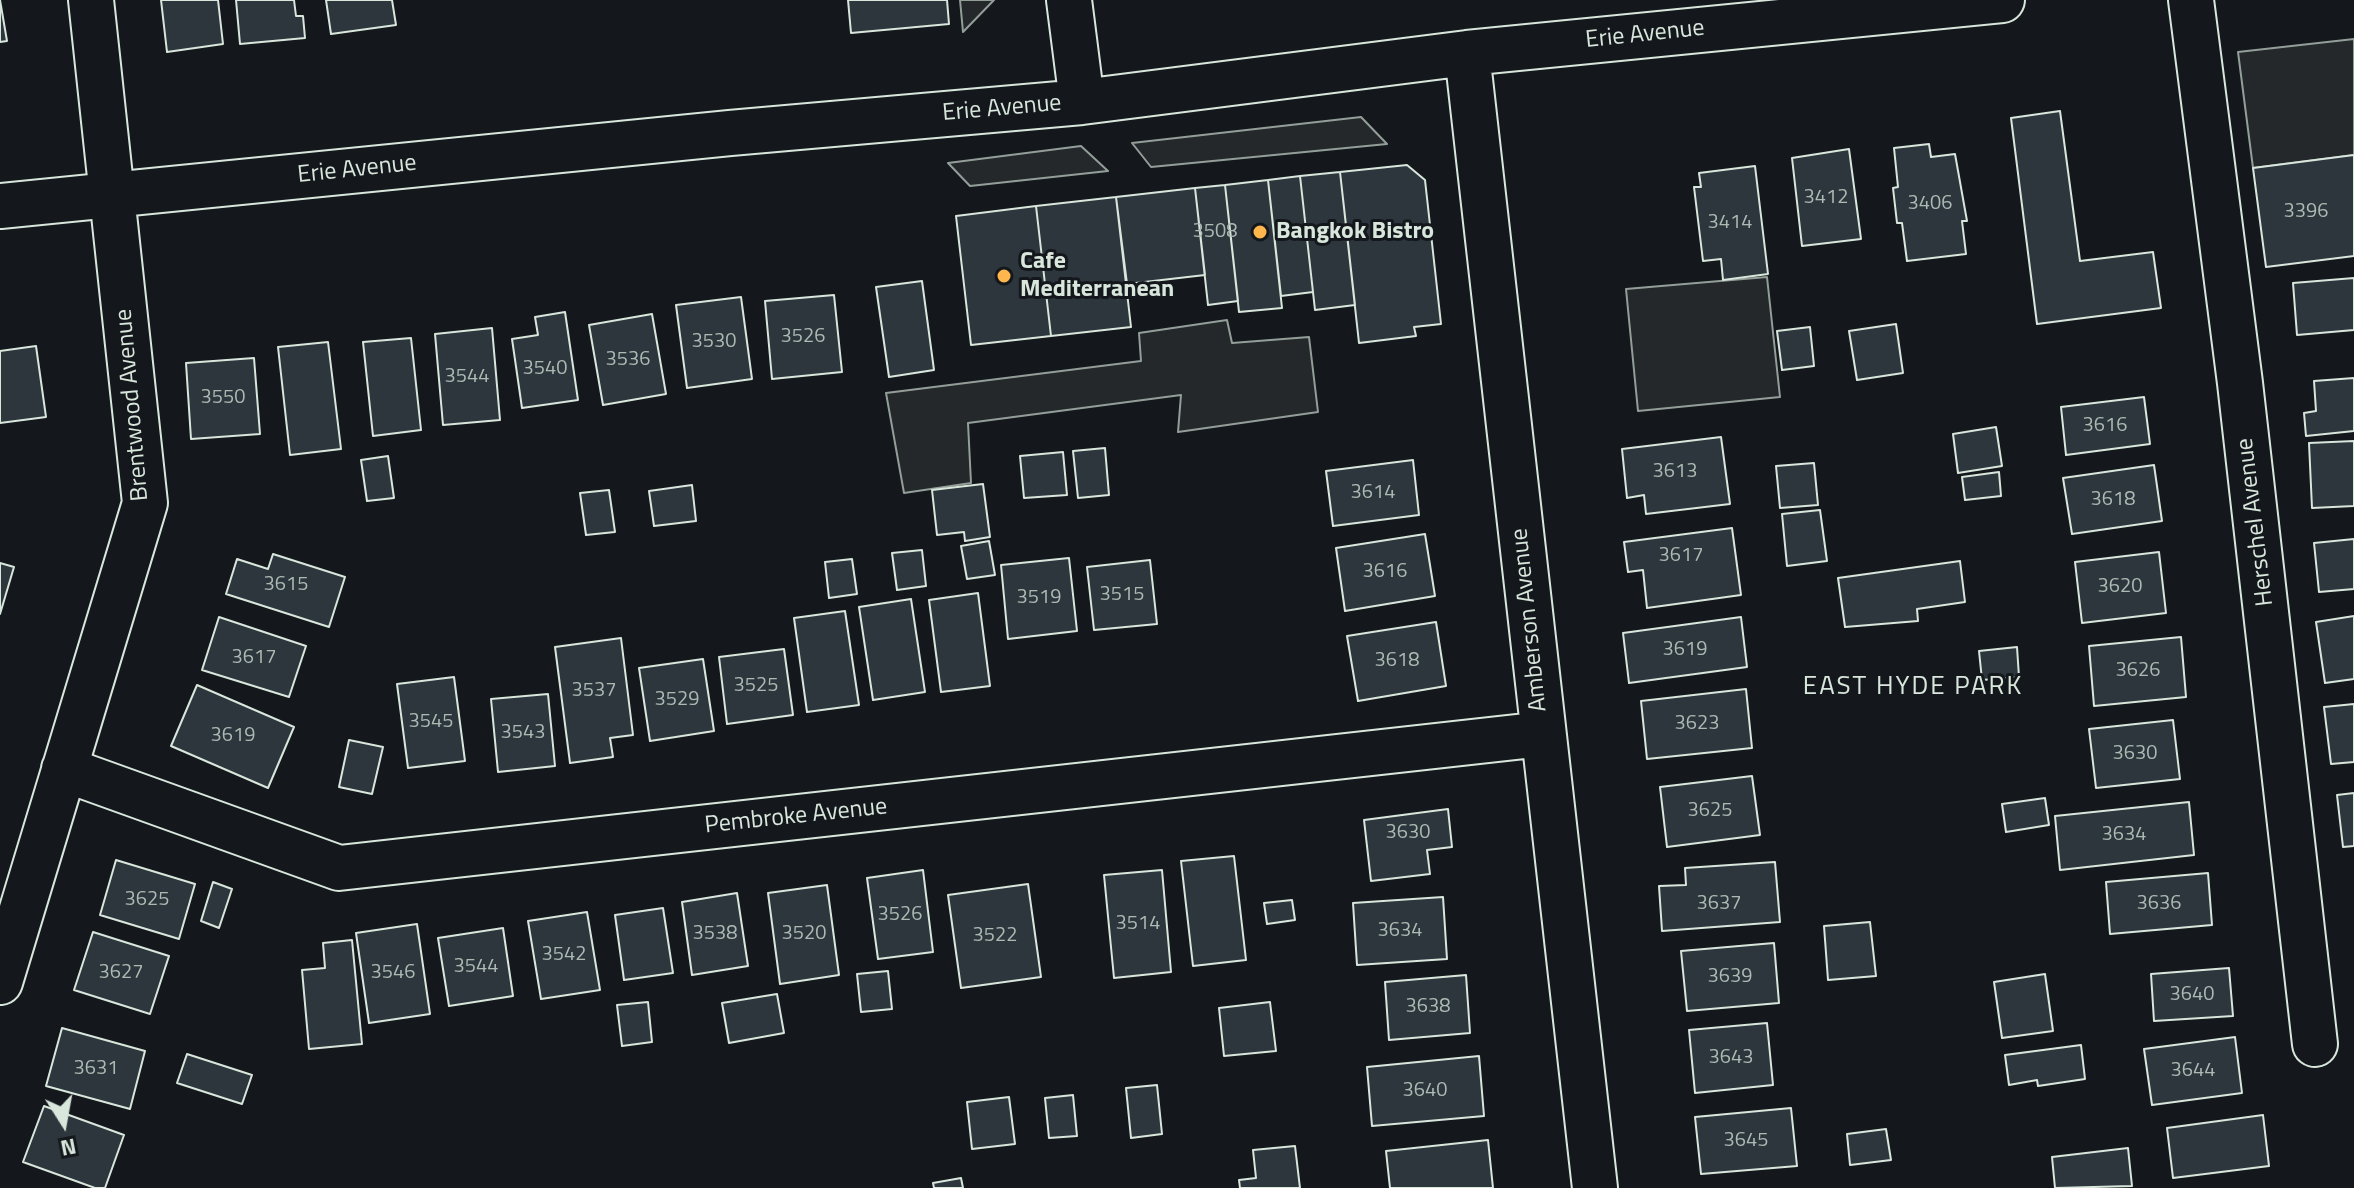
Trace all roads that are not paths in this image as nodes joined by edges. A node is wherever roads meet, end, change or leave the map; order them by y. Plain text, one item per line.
1 (91, 0) edge
2 (1069, 0) edge
3 (2002, 0) edge
4 (2191, 0) edge
5 (1767, 12) edge
6 (1467, 53) junction
7 (1082, 102) junction
8 (114, 194) junction
9 (0, 206) edge
10 (1543, 734) junction
11 (64, 769) junction
12 (0, 982) edge
13 (2315, 1044) dead end
14 (1595, 1188) edge

1 - 8 street, Brentwood Avenue
2 - 7 street
3 - 5 street, Erie Avenue
4 - 13 street, Herschel Avenue
5 - 6 street, Erie Avenue
6 - 7 street, Erie Avenue
6 - 10 street, Amberson Avenue
7 - 8 street, Erie Avenue
8 - 9 street, Erie Avenue
8 - 11 street, Brentwood Avenue
10 - 11 street, Pembroke Avenue
10 - 14 street, Amberson Avenue
11 - 12 street, Brentwood Avenue

